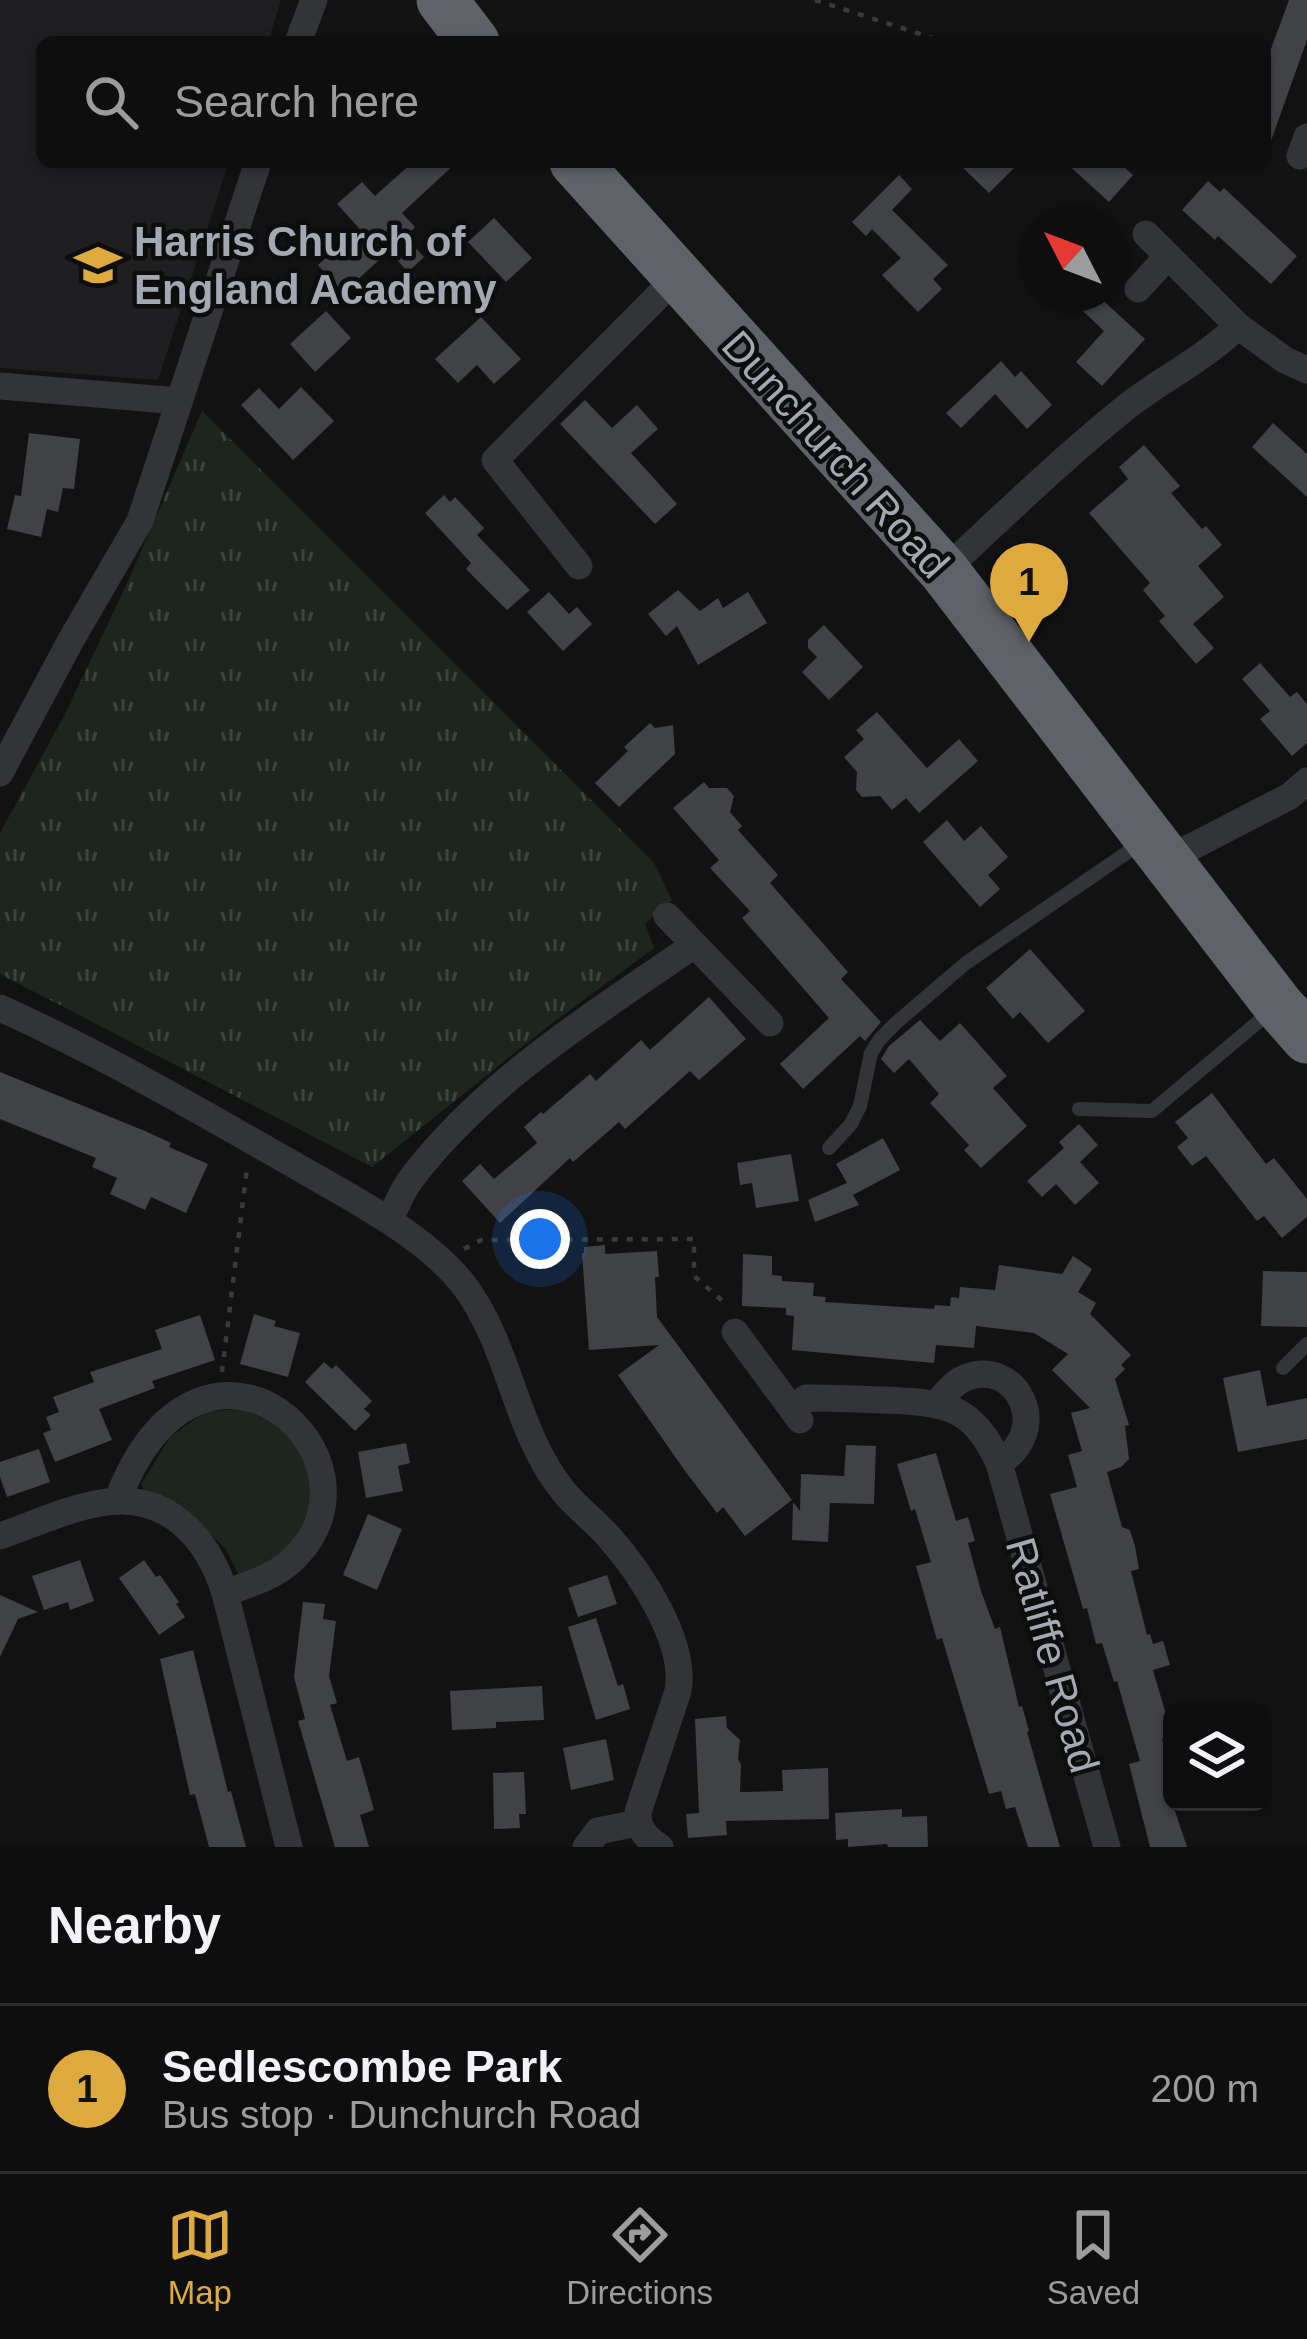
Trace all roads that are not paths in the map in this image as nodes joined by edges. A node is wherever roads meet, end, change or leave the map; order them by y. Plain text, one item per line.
1 (314, 0) edge
2 (442, 0) edge
3 (300, 36) edge
4 (469, 36) edge
5 (256, 168) edge
6 (580, 168) edge
7 (1146, 234) dead end
8 (1168, 256) junction
9 (677, 277) junction
10 (1138, 289) dead end
11 (1238, 326) junction
12 (1307, 370) edge
13 (0, 386) edge
14 (178, 400) junction
15 (579, 566) dead end
16 (944, 571) junction
17 (0, 773) edge
18 (1307, 781) edge
19 (1159, 848) junction
20 (667, 916) dead end
21 (694, 945) junction
22 (0, 1008) edge
23 (1292, 1022) edge
24 (770, 1023) dead end
25 (1079, 1109) dead end
26 (829, 1148) dead end
27 (389, 1220) junction
28 (735, 1331) road end
29 (1307, 1344) edge
30 (1283, 1368) dead end
31 (938, 1403) junction
32 (998, 1463) junction
33 (117, 1501) junction
34 (0, 1535) edge
35 (225, 1593) junction
36 (637, 1823) junction
37 (289, 1847) edge
38 (586, 1847) edge
39 (659, 1847) edge
40 (1107, 1847) edge

1 - 3 street
2 - 4 highway
5 - 14 street
6 - 9 highway, Dunchurch Road
7 - 8 street
8 - 10 street
8 - 11 street
9 - 15 street
9 - 16 highway, Dunchurch Road
11 - 12 street
11 - 16 street
13 - 14 street
14 - 17 street
16 - 19 highway, Dunchurch Road
18 - 19 street
19 - 23 highway, Dunchurch Road
19 - 26 lane
20 - 21 street
21 - 24 street
21 - 27 street
22 - 27 street
23 - 25 lane
27 - 36 street
28 - 31 street
29 - 30 lane
31 - 32 street, Ratliffe Road
31 - 32 street
32 - 40 street, Ratliffe Road
33 - 34 street
33 - 35 street
33 - 35 street
35 - 37 street
36 - 38 street
36 - 39 street

